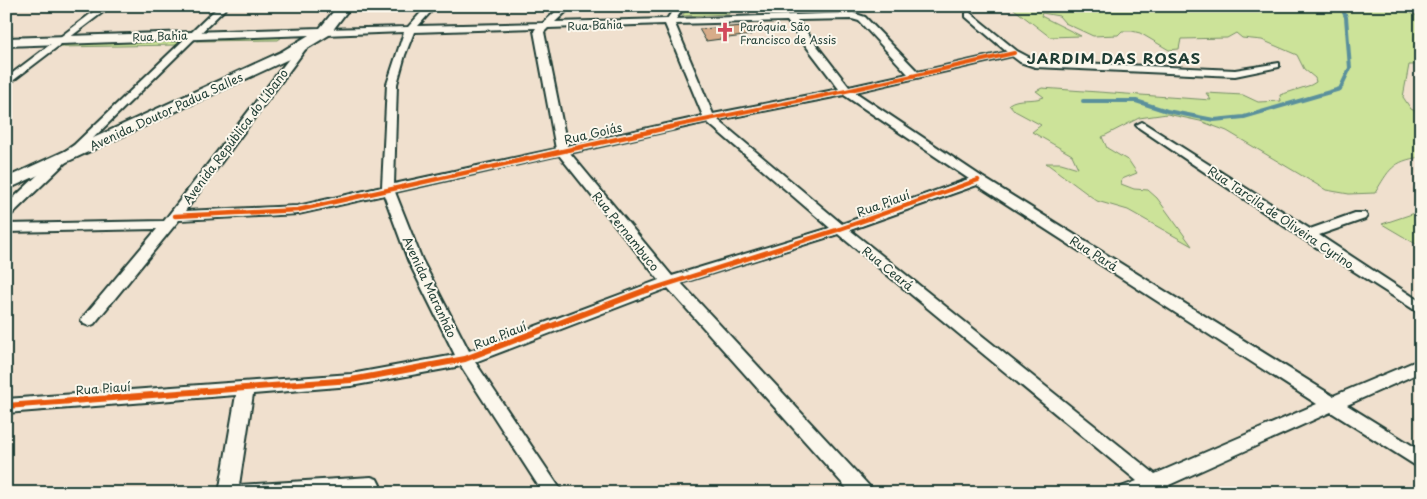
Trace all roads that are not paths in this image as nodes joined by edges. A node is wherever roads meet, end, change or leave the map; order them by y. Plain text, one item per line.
1 (108, 6) edge
2 (224, 6) edge
3 (340, 6) edge
4 (345, 6) edge
5 (432, 6) edge
6 (568, 6) edge
7 (681, 6) edge
8 (969, 15) dead end
9 (790, 18) junction
10 (668, 22) junction
11 (542, 26) junction
12 (410, 30) junction
13 (320, 32) junction
14 (64, 39) junction
15 (190, 40) junction
16 (285, 40) junction
17 (6, 42) edge
18 (304, 45) junction
19 (52, 49) junction
20 (6, 51) edge
21 (1014, 53) junction
22 (1275, 65) dead end
23 (915, 75) junction
24 (6, 83) edge
25 (846, 91) junction
26 (709, 118) junction
27 (1142, 125) dead end
28 (89, 136) junction
29 (562, 151) junction
30 (62, 159) junction
31 (6, 173) edge
32 (978, 180) junction
33 (6, 185) edge
34 (388, 189) junction
35 (6, 212) edge
36 (1360, 216) dead end
37 (172, 220) junction
38 (6, 228) edge
39 (840, 229) junction
40 (1307, 234) junction
41 (669, 282) junction
42 (1421, 309) edge
43 (89, 320) dead end
44 (465, 359) junction
45 (1421, 365) edge
46 (246, 388) junction
47 (1331, 404) junction
48 (6, 406) edge
49 (1421, 461) edge
50 (371, 485) dead end
51 (1160, 488) edge
52 (228, 493) edge
53 (239, 493) edge
54 (554, 493) edge
55 (863, 493) edge
56 (1128, 493) edge

1 - 14 street
2 - 15 street
3 - 13 main road
4 - 13 main road
5 - 12 street, Avenida Maranhão
6 - 11 street
7 - 10 street
8 - 21 street
9 - 10 street, Rua Bahia
9 - 23 street, Rua Bahia
9 - 25 street, Rua Pará
10 - 11 street, Rua Bahia
10 - 26 street, Rua Ceará
11 - 12 street, Rua Bahia
11 - 29 street, Rua Pernambuco
12 - 13 street, Rua Bahia
12 - 34 street, Avenida Maranhão
13 - 16 main road, Avenida Doutor Padua Salles
13 - 18 main road, Avenida Doutor Padua Salles
14 - 15 main road, Rua Bahia
14 - 17 main road, Rua Bahia
14 - 19 street
15 - 16 main road, Rua Bahia
15 - 19 main road, Rua Bahia
15 - 28 street
16 - 28 main road, Avenida Doutor Padua Salles
18 - 30 main road, Avenida Doutor Padua Salles
18 - 37 street, Avenida República do Líbano
19 - 20 main road, Rua Bahia
19 - 24 street
21 - 22 street
21 - 23 street, Rua Goiás
23 - 25 street, Rua Goiás
25 - 26 street, Rua Goiás
25 - 32 street, Rua Pará
26 - 29 street, Rua Goiás
26 - 39 street, Rua Ceará
27 - 40 street, Rua Tarcila de Oliveira Cyrino
28 - 30 street
28 - 31 main road, Avenida Doutor Padua Salles
29 - 34 street, Rua Goiás
29 - 41 street, Rua Pernambuco
30 - 33 main road, Avenida Doutor Padua Salles
30 - 35 street
32 - 39 street, Rua Piauí
32 - 47 street, Rua Pará
34 - 37 street, Rua Goiás
34 - 44 street, Avenida Maranhão
36 - 40 street
37 - 38 street, Rua Goiás
37 - 43 street, Avenida República do Líbano
39 - 41 street, Rua Piauí
39 - 51 street, Rua Ceará
40 - 42 street, Rua Tarcila de Oliveira Cyrino
41 - 44 street, Rua Piauí
41 - 55 street, Rua Pernambuco
44 - 46 street, Rua Piauí
44 - 54 street, Avenida Maranhão
45 - 47 street
46 - 48 street, Rua Piauí
46 - 52 street
47 - 49 street, Rua Pará
47 - 51 street
50 - 53 street
51 - 56 street

